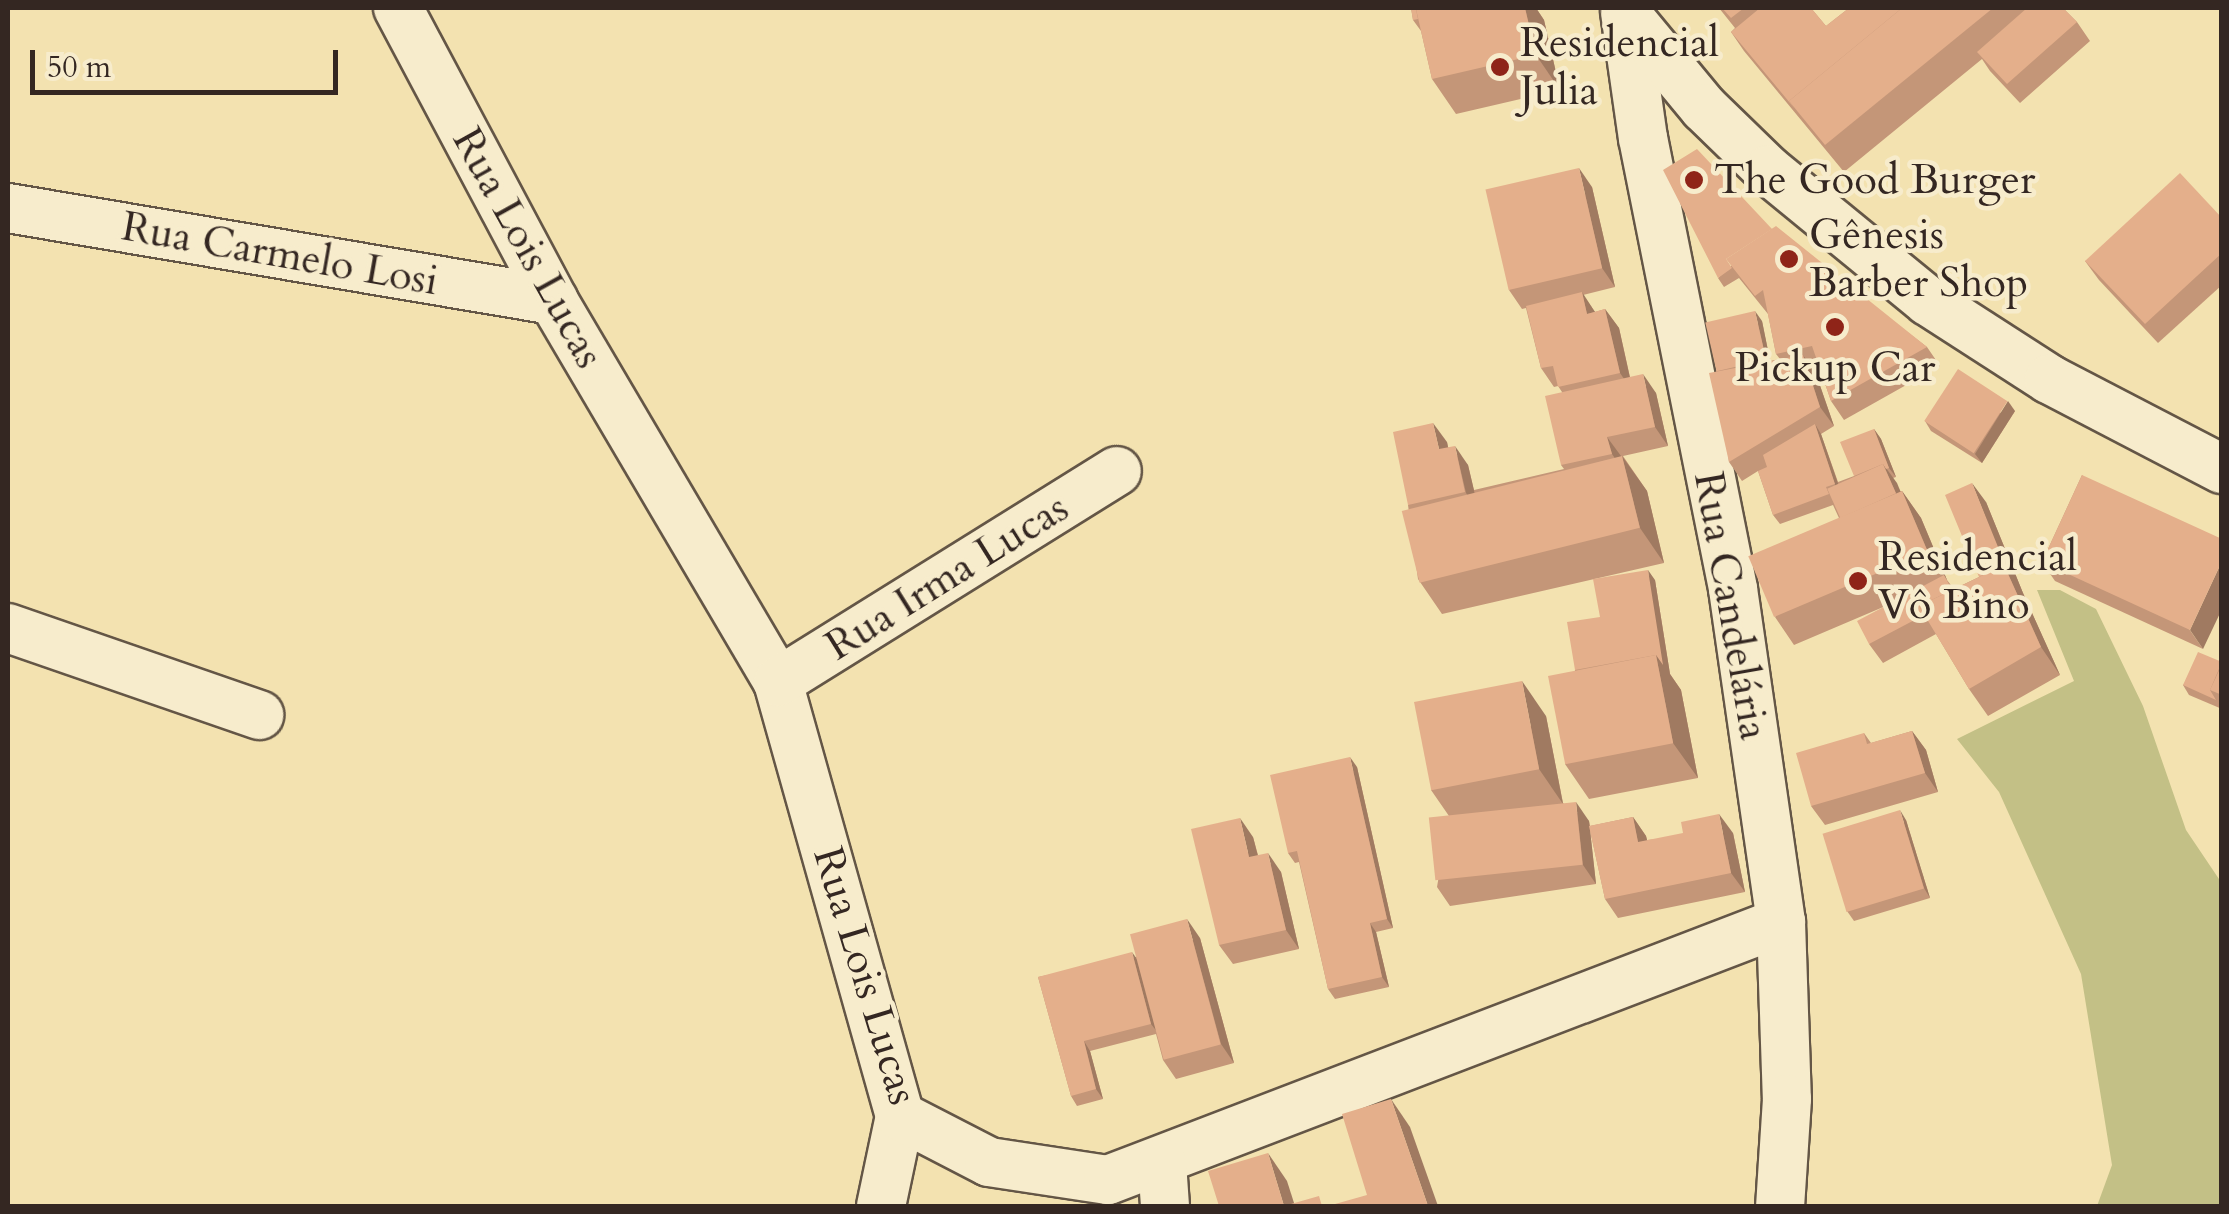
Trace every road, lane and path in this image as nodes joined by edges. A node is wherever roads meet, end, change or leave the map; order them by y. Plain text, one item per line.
1 (398, 8) edge
2 (1624, 10) edge
3 (8, 208) edge
4 (553, 300) junction
5 (2222, 469) edge
6 (1117, 472) dead end
7 (8, 628) edge
8 (778, 682) junction
9 (259, 715) dead end
10 (1781, 922) junction
11 (900, 1116) junction
12 (1108, 1180) junction
13 (1163, 1185) edge
14 (881, 1206) edge
15 (1046, 1206) edge
16 (1780, 1206) edge

1 - 4 street, Rua Lois Lucas
2 - 5 street
2 - 10 street, Rua Candelária
3 - 4 street, Rua Carmelo Losi
4 - 8 street, Rua Lois Lucas
6 - 8 street, Rua Irma Lucas
7 - 9 street
8 - 11 street, Rua Lois Lucas
10 - 13 street, Rua Lois Lucas
10 - 16 street, Rua Candelária
11 - 12 street, Rua Lois Lucas
11 - 14 street
12 - 13 street, Rua Lois Lucas
12 - 15 street

